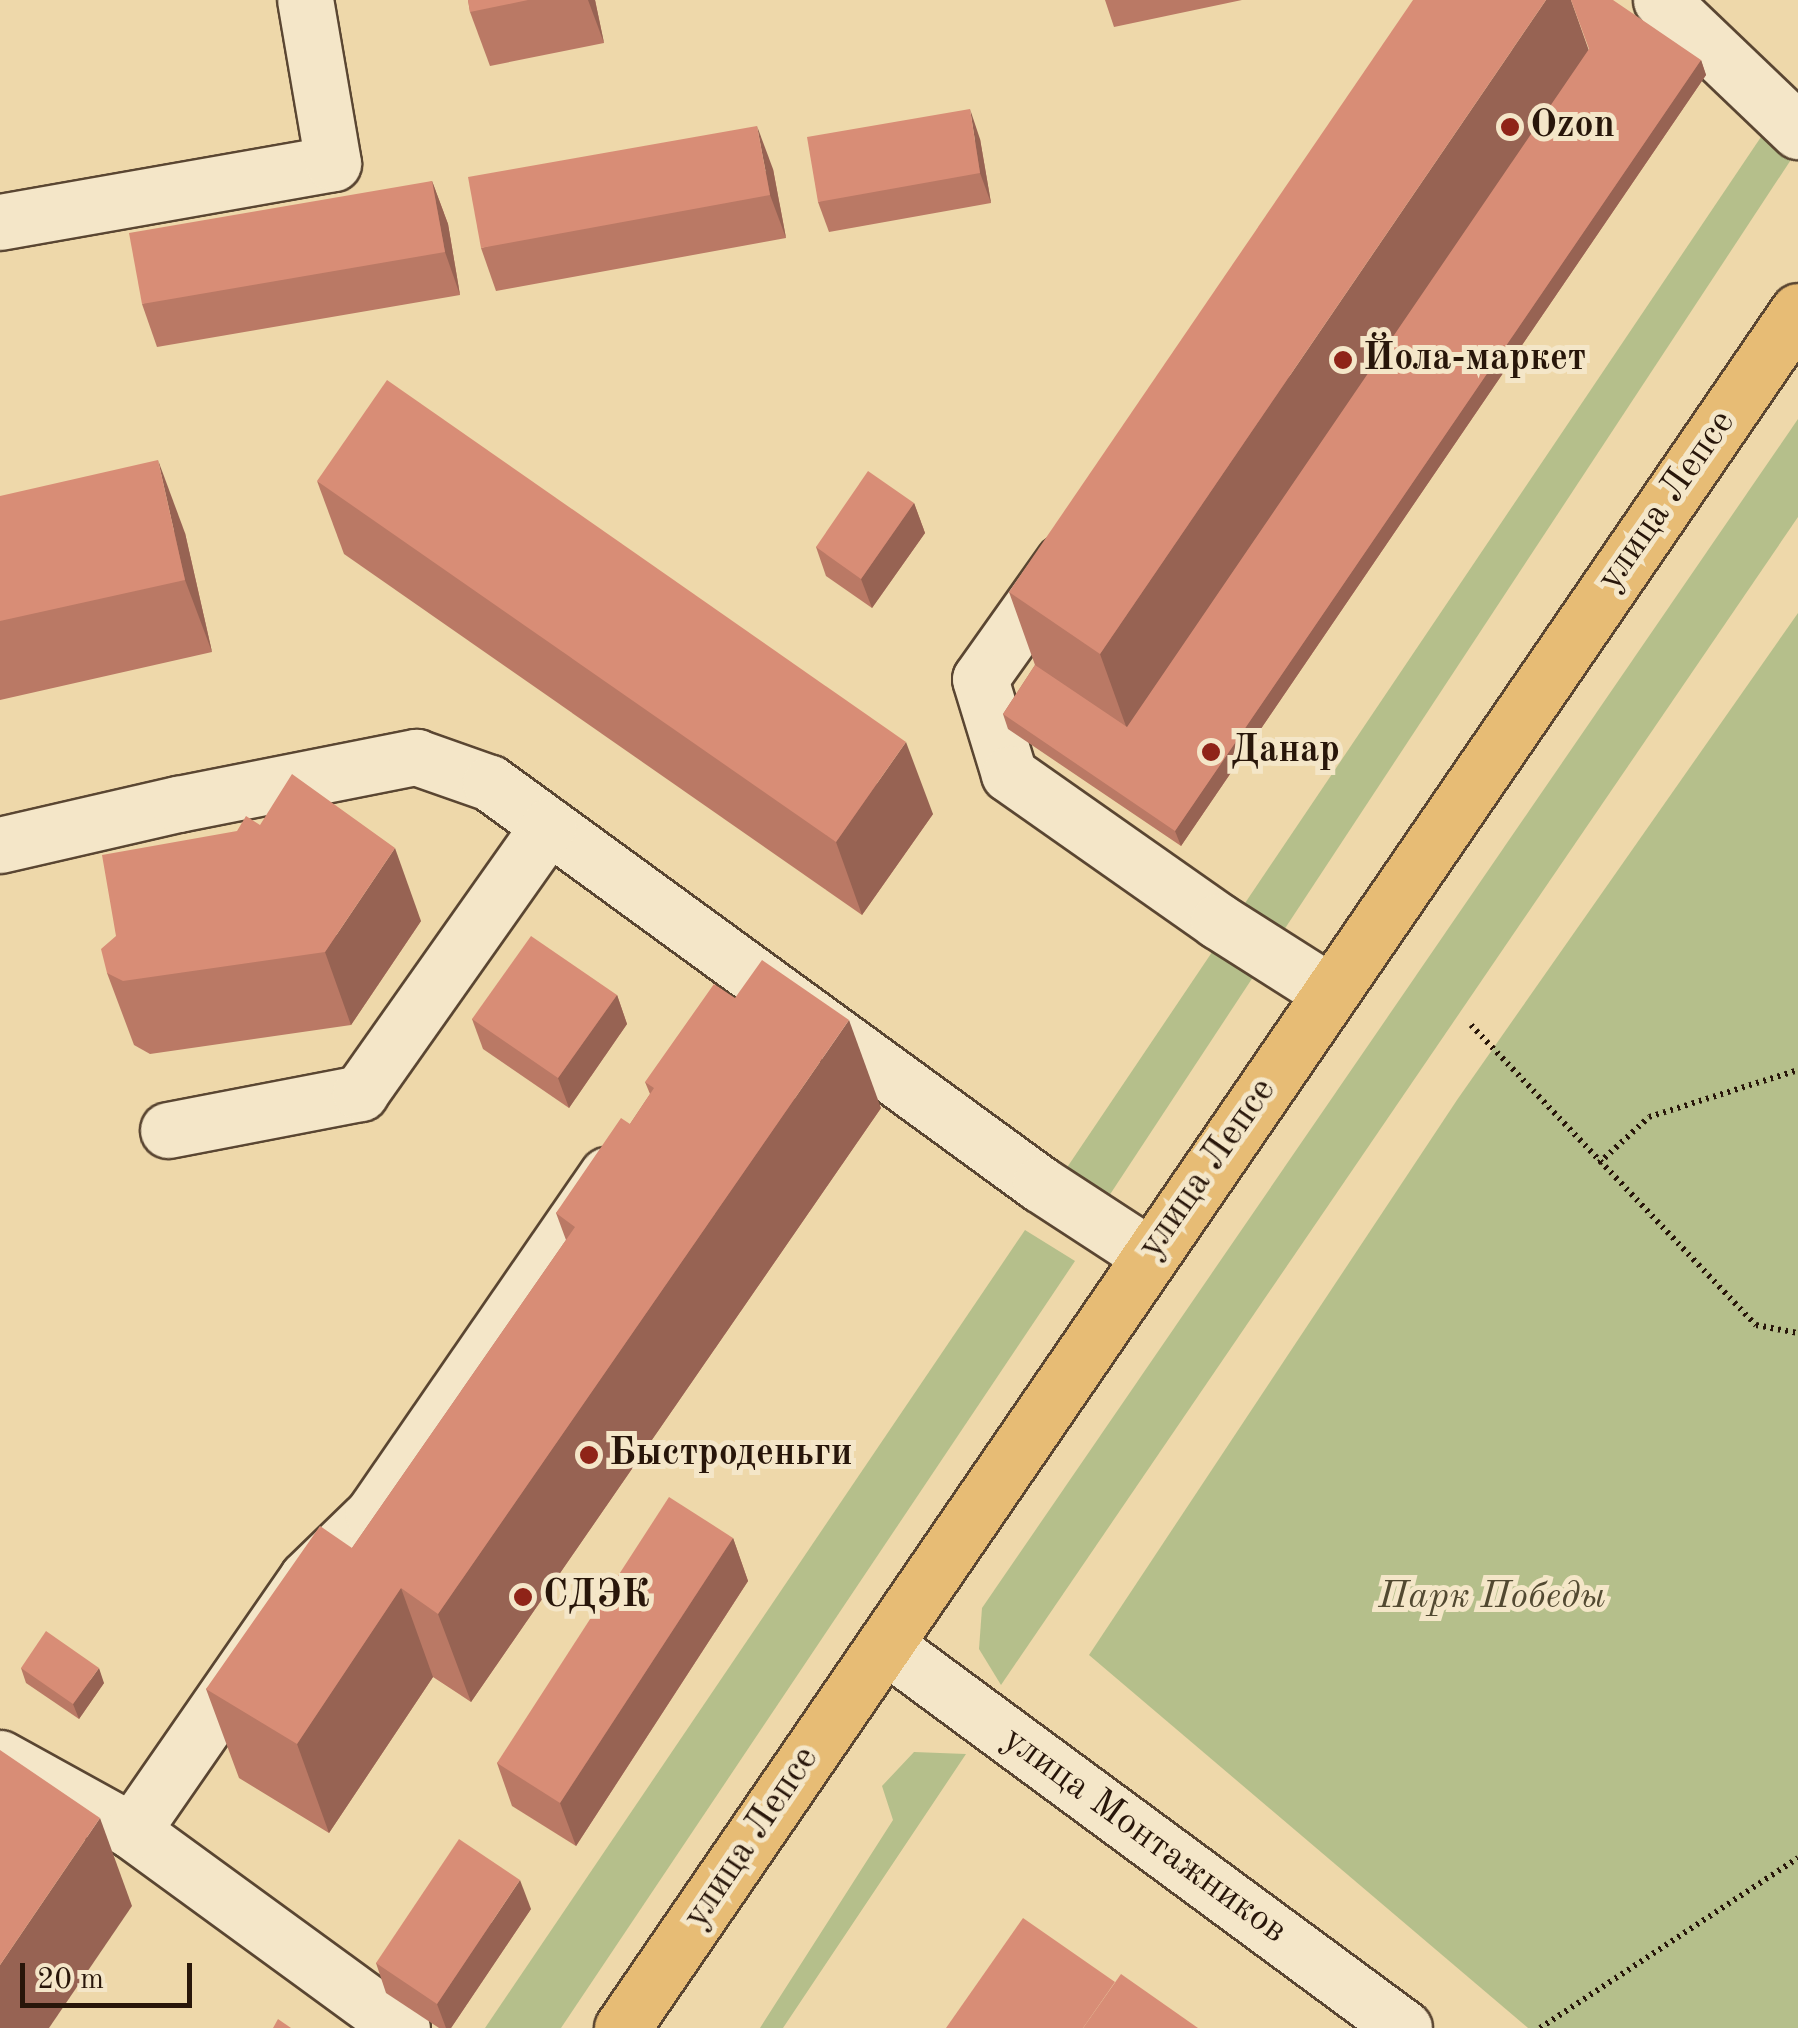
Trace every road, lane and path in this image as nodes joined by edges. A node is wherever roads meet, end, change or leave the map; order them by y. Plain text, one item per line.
1 (305, 0) edge
2 (1661, 0) edge
3 (1798, 132) edge
4 (0, 222) edge
5 (1798, 311) edge
6 (1095, 517) edge
7 (548, 826) junction
8 (0, 845) edge
9 (748, 972) junction
10 (1330, 992) junction
11 (715, 1019) edge
12 (1471, 1025) dead end
13 (1798, 1070) edge
14 (168, 1130) dead end
15 (638, 1131) edge
16 (1598, 1163) junction
17 (1149, 1254) junction
18 (1798, 1333) edge
19 (884, 1645) junction
20 (0, 1758) edge
21 (132, 1831) junction
22 (1798, 1858) edge
23 (402, 2028) edge
24 (622, 2028) edge
25 (1404, 2028) edge
26 (1540, 2028) edge

1 - 4 street
2 - 3 street
5 - 10 main road, улица Лепсе
6 - 10 street
7 - 8 street
7 - 9 street
7 - 14 street
9 - 11 street
9 - 17 street
10 - 17 main road, улица Лепсе
12 - 16 path
13 - 16 path
15 - 21 street
16 - 18 path
17 - 19 main road, улица Лепсе
19 - 24 main road, улица Лепсе
19 - 25 street, улица Монтажников
20 - 21 street
21 - 23 street
22 - 26 path

